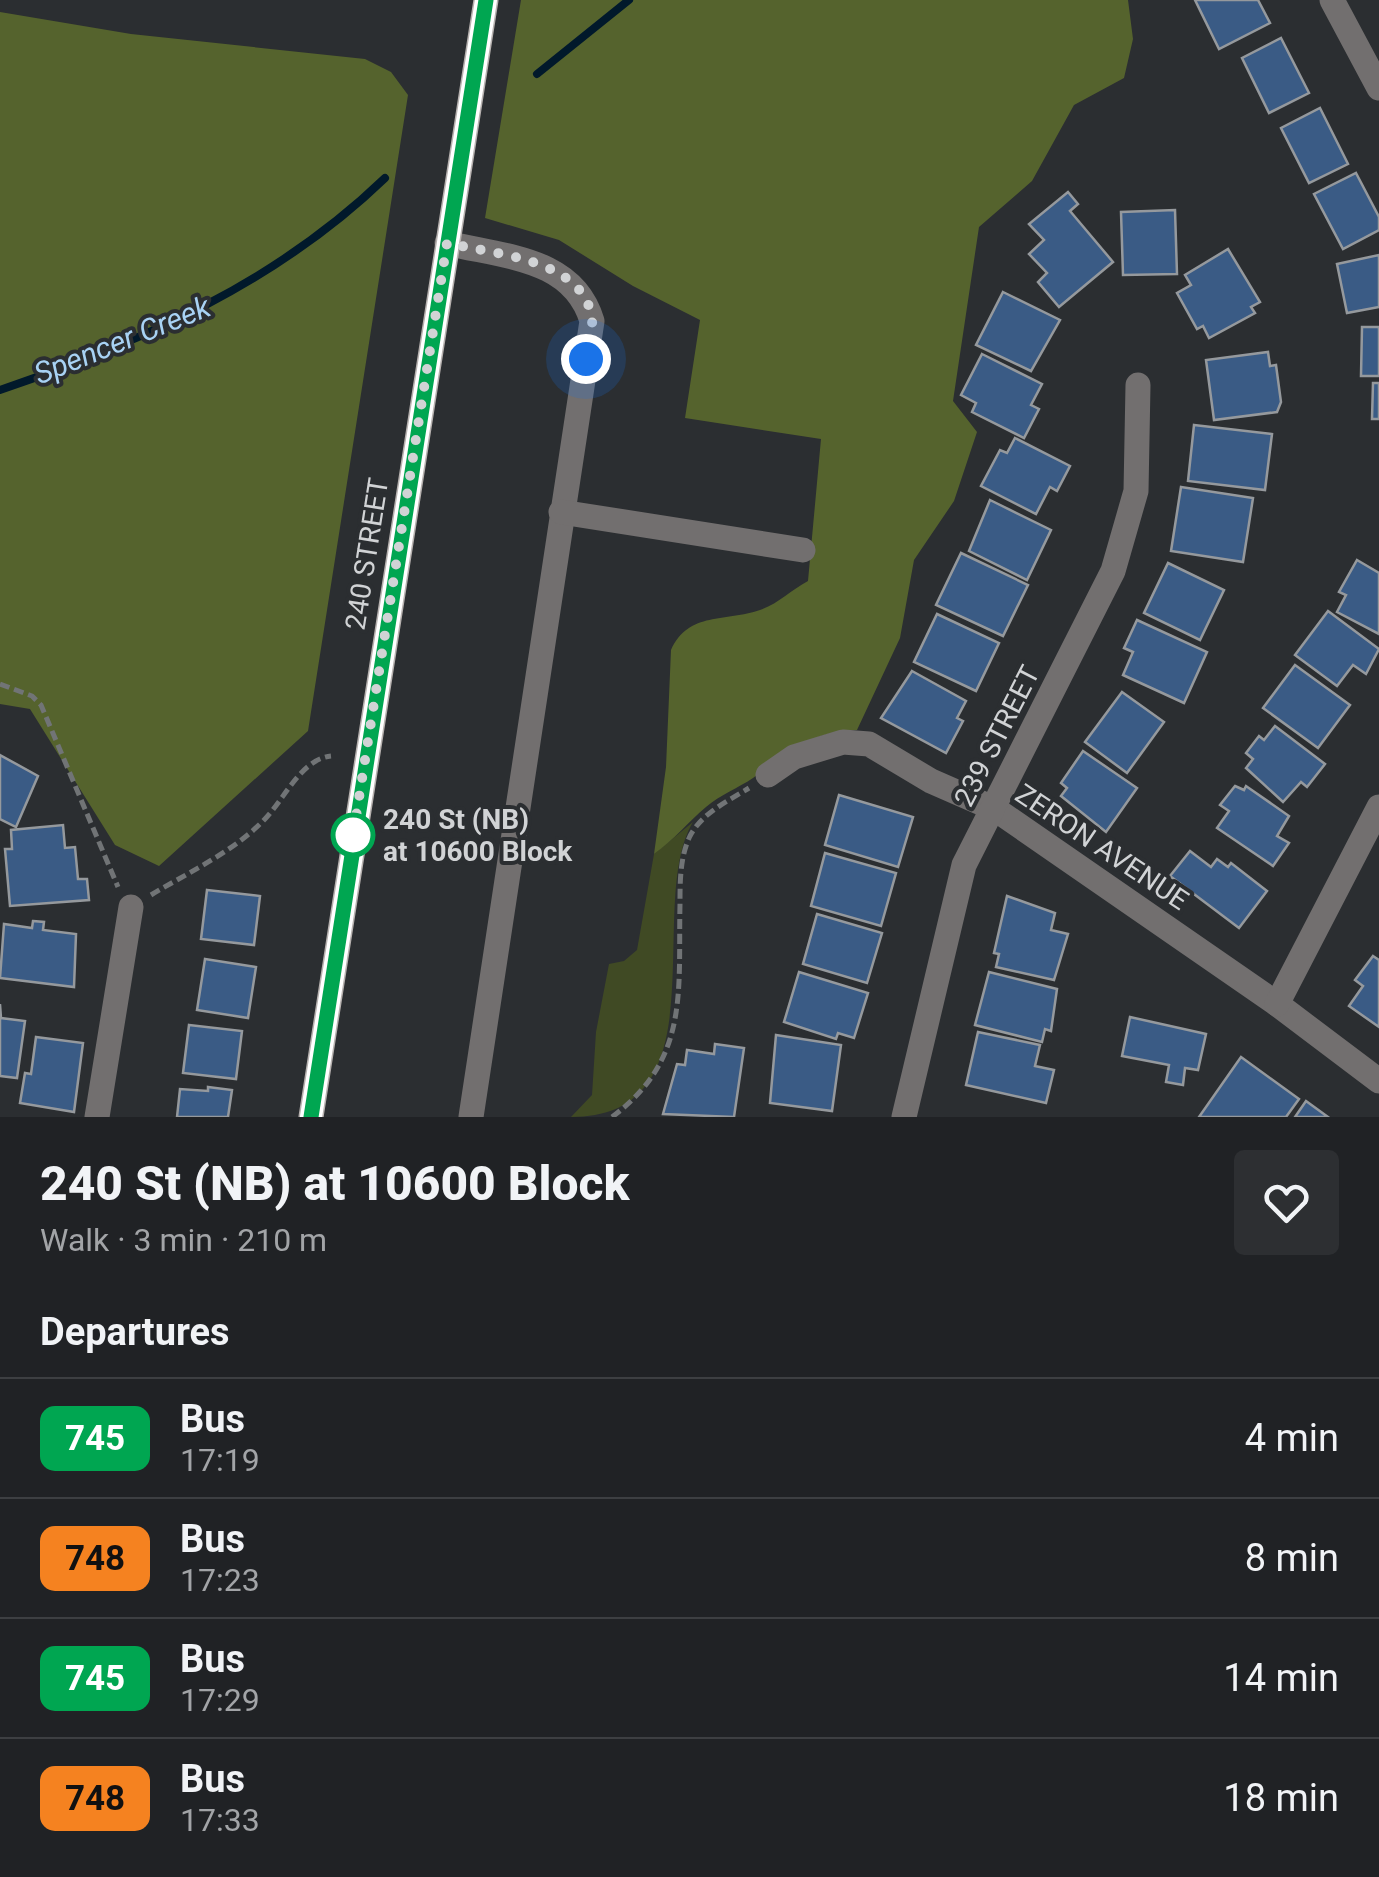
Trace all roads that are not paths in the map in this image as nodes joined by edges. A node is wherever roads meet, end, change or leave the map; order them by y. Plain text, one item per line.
1 (486, 0) edge
2 (1332, 0) edge
3 (1379, 88) edge
4 (447, 243) junction
5 (1138, 385) dead end
6 (560, 512) junction
7 (802, 550) dead end
8 (768, 776) road end
9 (1379, 807) edge
10 (996, 809) junction
11 (132, 902) road end
12 (1278, 1004) junction
13 (1379, 1081) edge
14 (97, 1117) edge
15 (311, 1117) edge
16 (470, 1117) edge
17 (904, 1117) edge

1 - 4 main road, 240 STREET
2 - 3 street
4 - 6 street
4 - 15 main road, 240 STREET
5 - 10 street, 239 STREET
6 - 7 street
6 - 16 street
8 - 10 street, ZERON AVENUE
9 - 12 street
10 - 12 street, ZERON AVENUE
10 - 17 street, 239 STREET
11 - 14 street
12 - 13 street, ZERON AVENUE

